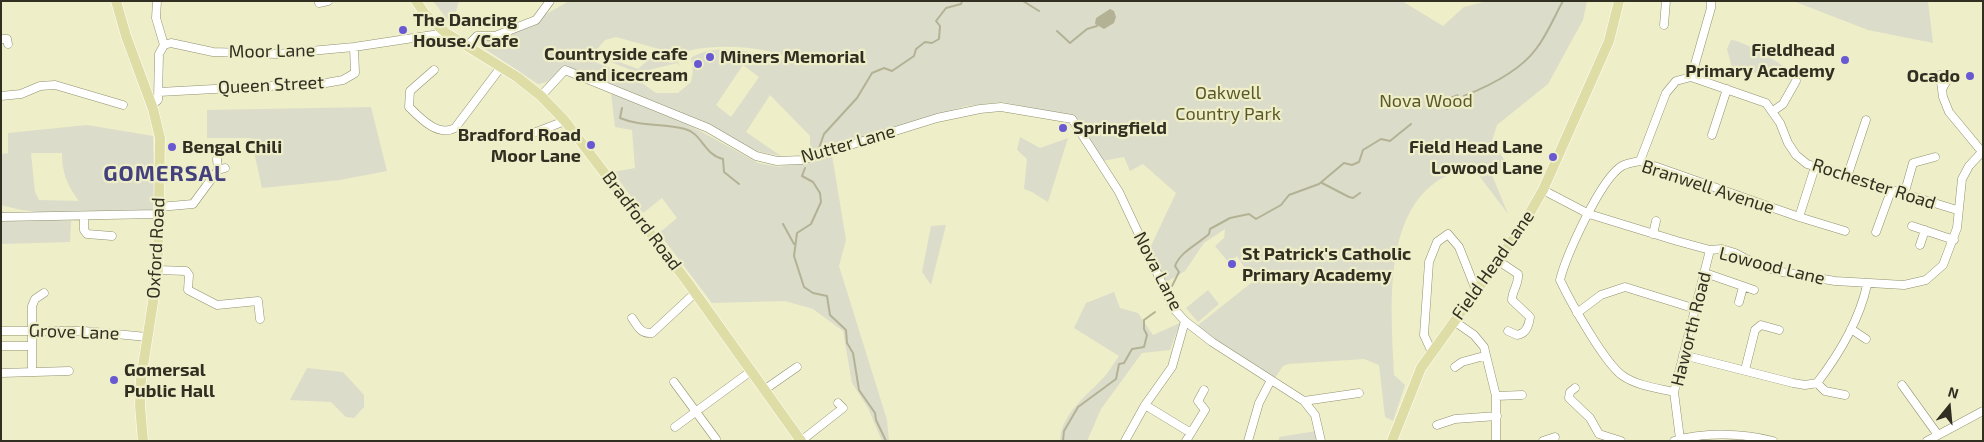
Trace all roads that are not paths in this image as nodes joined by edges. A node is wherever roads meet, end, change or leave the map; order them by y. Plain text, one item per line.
1 (116, 1) edge
2 (157, 1) edge
3 (416, 1) edge
4 (550, 1) edge
5 (1619, 1) edge
6 (1666, 1) edge
7 (1711, 1) edge
8 (1664, 25) dead end
9 (448, 34) junction
10 (164, 45) junction
11 (468, 45) junction
12 (354, 48) junction
13 (501, 67) junction
14 (434, 70) dead end
15 (1693, 71) dead end
16 (1940, 75) dead end
17 (1950, 75) dead end
18 (1796, 81) dead end
19 (1942, 88) junction
20 (1727, 89) junction
21 (159, 92) junction
22 (1, 96) edge
23 (541, 96) junction
24 (124, 104) dead end
25 (152, 105) junction
26 (1773, 111) junction
27 (1062, 118) joint
28 (1866, 120) dead end
29 (565, 121) junction
30 (536, 132) dead end
31 (1712, 135) dead end
32 (1983, 153) edge
33 (1935, 157) dead end
34 (217, 159) dead end
35 (1640, 161) junction
36 (1815, 167) junction
37 (1847, 177) junction
38 (1542, 190) junction
39 (1891, 191) junction
40 (1904, 195) junction
41 (1957, 210) junction
42 (159, 211) junction
43 (1588, 214) junction
44 (84, 216) junction
45 (1, 217) edge
46 (1799, 217) junction
47 (1656, 221) dead end
48 (1912, 226) dead end
49 (1924, 230) junction
50 (1845, 231) dead end
51 (1876, 232) dead end
52 (1653, 234) junction
53 (112, 236) dead end
54 (1954, 240) junction
55 (1920, 245) dead end
56 (1710, 250) junction
57 (1498, 260) junction
58 (158, 270) junction
59 (1705, 273) junction
60 (1867, 285) junction
61 (1743, 287) junction
62 (1476, 290) junction
63 (1754, 290) dead end
64 (44, 293) dead end
65 (695, 293) junction
66 (1739, 302) dead end
67 (1696, 309) junction
68 (1578, 313) junction
69 (632, 318) dead end
70 (260, 319) dead end
71 (1185, 321) junction
72 (1454, 321) junction
73 (1851, 329) junction
74 (33, 330) junction
75 (1779, 330) dead end
76 (1, 331) edge
77 (1508, 332) dead end
78 (147, 337) junction
79 (1866, 339) dead end
80 (1, 346) edge
81 (32, 346) junction
82 (1432, 350) junction
83 (1683, 355) junction
84 (1484, 356) junction
85 (797, 367) dead end
86 (1454, 367) dead end
87 (1745, 370) junction
88 (70, 371) dead end
89 (751, 371) junction
90 (32, 372) junction
91 (1, 373) edge
92 (1271, 380) junction
93 (674, 382) dead end
94 (1817, 382) junction
95 (1902, 385) dead end
96 (1511, 386) dead end
97 (1575, 388) dead end
98 (764, 390) junction
99 (1204, 390) dead end
100 (1674, 392) junction
101 (1359, 393) dead end
102 (1511, 395) junction
103 (1522, 395) dead end
104 (1496, 396) junction
105 (1845, 396) dead end
106 (1304, 402) junction
107 (838, 404) dead end
108 (1145, 405) junction
109 (1983, 411) edge
110 (695, 412) junction
111 (1497, 416) junction
112 (1437, 425) dead end
113 (675, 427) dead end
114 (1191, 433) junction
115 (1938, 435) junction
116 (1555, 437) dead end
117 (1543, 438) edge
118 (716, 439) dead end
119 (1760, 439) edge
120 (1677, 440) edge
121 (143, 441) edge
122 (801, 441) edge
123 (1125, 441) edge
124 (1186, 441) edge
125 (1248, 441) edge
126 (1321, 441) edge
127 (1392, 441) edge
128 (1496, 441) edge
129 (1620, 441) edge
130 (1773, 441) edge
131 (1927, 441) edge

1 - 25 main road, Oxford Road
2 - 10 street
3 - 9 main road, Bradford Road
4 - 11 street
5 - 38 main road, Field Head Lane
6 - 8 street
7 - 15 street
9 - 11 main road, Bradford Road
9 - 12 street, Moor Lane
10 - 12 street, Moor Lane
10 - 21 street
11 - 13 main road, Bradford Road
12 - 21 street, Queen Street
13 - 14 street
13 - 23 main road, Bradford Road
16 - 19 street
17 - 19 street
18 - 26 street
19 - 32 street
20 - 26 street
20 - 31 street
20 - 35 street
21 - 25 street
22 - 24 street
23 - 27 street, Nutter Lane
23 - 29 main road, Bradford Road
25 - 42 main road, Oxford Road
26 - 36 street, Rochester Road
27 - 71 street, Nova Lane
28 - 37 street
29 - 30 street
29 - 65 main road, Bradford Road
32 - 41 street, Lowood Lane
33 - 40 street
34 - 42 street
35 - 43 street, Branwell Avenue
35 - 46 street, Branwell Avenue
36 - 37 street, Rochester Road
36 - 46 street
37 - 39 street, Rochester Road
38 - 43 street, Lowood Lane
38 - 57 main road, Field Head Lane
39 - 40 street, Rochester Road
39 - 51 street
40 - 41 street, Rochester Road
41 - 54 street, Lowood Lane
42 - 44 street
42 - 58 main road, Oxford Road
43 - 52 street, Lowood Lane
43 - 68 street, Branwell Avenue
44 - 45 street
44 - 53 street
46 - 50 street, Branwell Avenue
47 - 52 street
48 - 49 street
49 - 54 street
49 - 55 street
52 - 56 street, Lowood Lane
54 - 60 street, Lowood Lane
56 - 59 street, Haworth Road
56 - 60 street, Lowood Lane
57 - 62 main road, Field Head Lane
57 - 77 street
58 - 70 street
58 - 78 main road, Oxford Road
59 - 61 street
59 - 67 street, Haworth Road
60 - 73 street
61 - 63 street
61 - 66 street
62 - 72 main road, Field Head Lane
62 - 82 street
64 - 74 street
65 - 69 street
65 - 89 main road, Bradford Road
67 - 68 street
67 - 83 street, Haworth Road
68 - 100 street
71 - 92 street, Nova Lane
71 - 108 street
72 - 82 main road, Field Head Lane
72 - 84 street
73 - 79 street
73 - 94 street
74 - 76 street, Grove Lane
74 - 78 street, Grove Lane
74 - 81 street
75 - 87 street
78 - 121 main road, Oxford Road
80 - 81 street
81 - 90 street
82 - 127 main road, Field Head Lane
83 - 87 street
83 - 100 street, Haworth Road
84 - 86 street
84 - 104 street
85 - 98 street
87 - 94 street
88 - 90 street
89 - 98 main road, Bradford Road
89 - 110 street
90 - 91 street
92 - 106 street, Nova Lane
92 - 125 street
93 - 110 street
94 - 105 street
95 - 115 street
96 - 102 street
97 - 129 street
98 - 122 main road, Bradford Road
99 - 114 street
100 - 120 street, Haworth Road
101 - 106 street
102 - 103 street
102 - 104 street
104 - 111 street
106 - 126 street, Nova Lane
107 - 122 street
108 - 114 street
108 - 123 street
109 - 115 street
110 - 113 street
110 - 118 street
111 - 112 street
111 - 128 street
114 - 124 street
115 - 131 street
116 - 117 street
119 - 120 street
119 - 130 street

